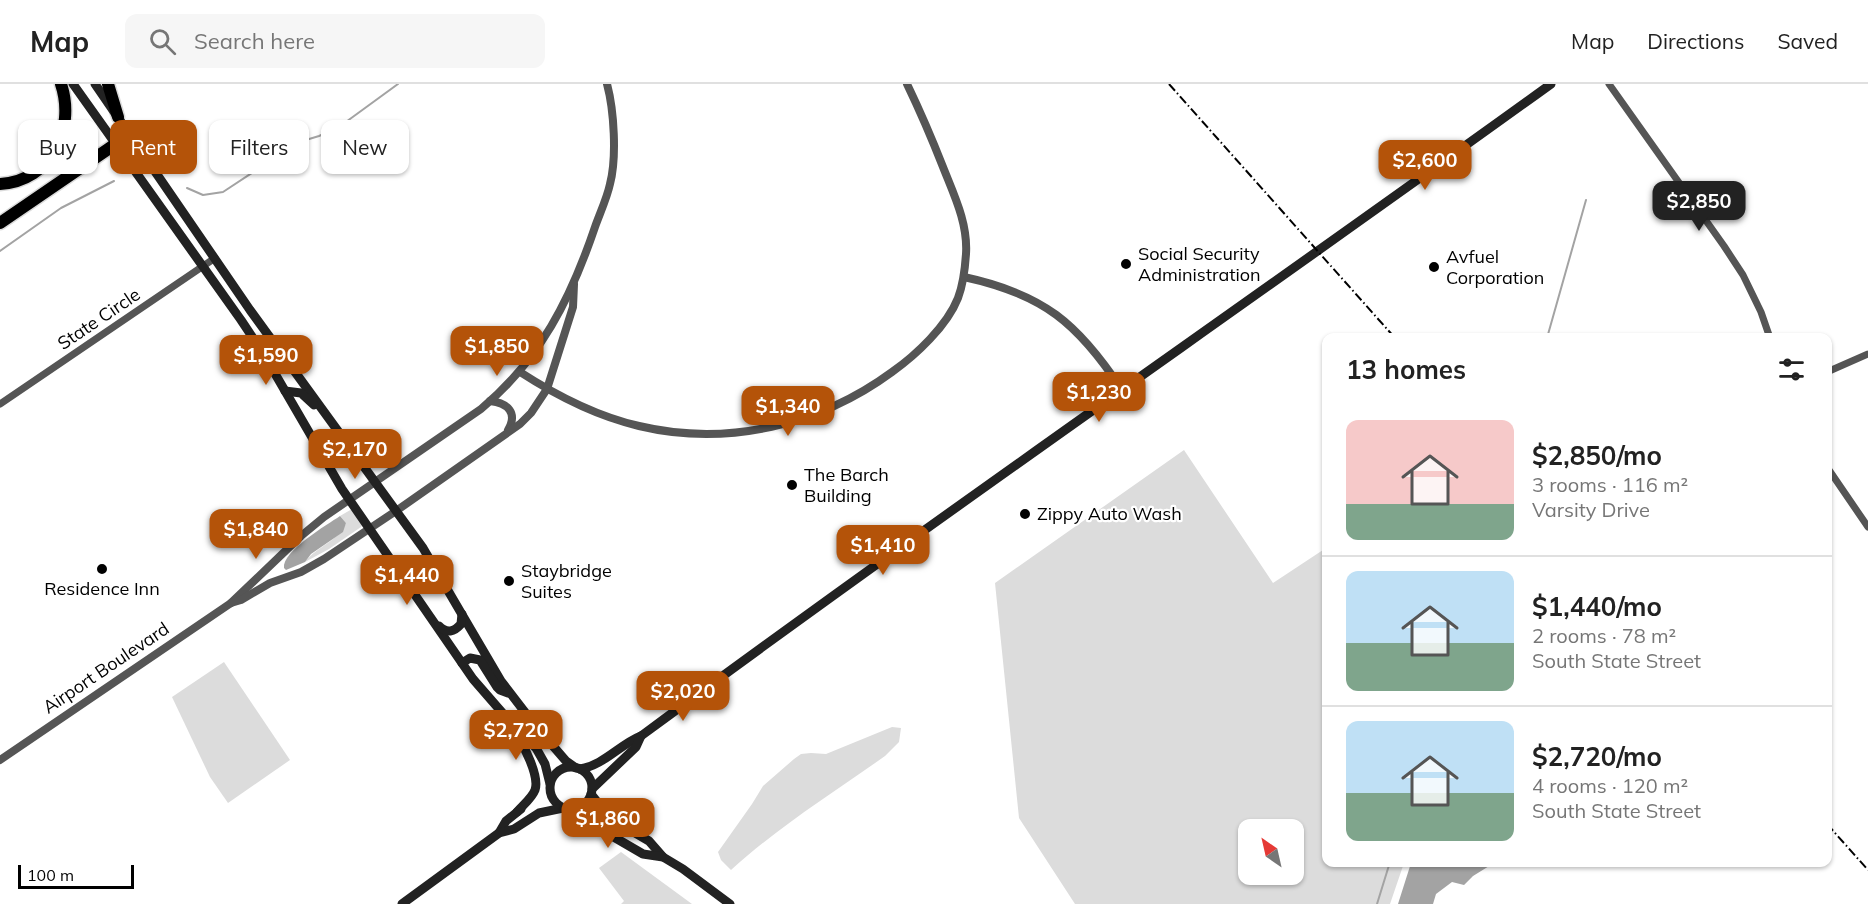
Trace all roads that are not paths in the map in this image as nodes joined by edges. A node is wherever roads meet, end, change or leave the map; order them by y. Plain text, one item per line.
1 (61, 84) edge
2 (73, 84) edge
3 (95, 84) edge
4 (108, 84) edge
5 (607, 84) edge
6 (907, 84) edge
7 (1551, 84) edge
8 (1609, 84) edge
9 (118, 117) junction
10 (118, 120) edge
11 (110, 134) edge
12 (110, 148) edge
13 (139, 174) edge
14 (0, 184) edge
15 (0, 223) edge
16 (195, 230) junction
17 (184, 238) junction
18 (215, 258) junction
19 (203, 266) junction
20 (964, 277) junction
21 (574, 284) junction
22 (1768, 333) edge
23 (1868, 354) edge
24 (1832, 370) edge
25 (520, 372) junction
26 (547, 389) junction
27 (1122, 390) junction
28 (285, 391) junction
29 (490, 401) junction
30 (0, 404) edge
31 (505, 435) junction
32 (352, 450) junction
33 (1832, 474) edge
34 (375, 482) junction
35 (350, 500) junction
36 (396, 511) junction
37 (1868, 527) edge
38 (370, 529) junction
39 (301, 536) junction
40 (288, 576) junction
41 (231, 603) junction
42 (462, 614) junction
43 (435, 623) junction
44 (462, 663) junction
45 (510, 694) junction
46 (486, 695) junction
47 (502, 712) junction
48 (529, 718) junction
49 (641, 736) junction
50 (0, 760) edge
51 (578, 768) junction
52 (550, 787) junction
53 (592, 791) junction
54 (567, 809) junction
55 (517, 812) junction
56 (499, 833) junction
57 (663, 857) junction
58 (402, 904) edge
59 (730, 904) edge

1 - 14 highway
2 - 11 main road
3 - 9 main road
4 - 9 highway
5 - 21 street
6 - 20 street
7 - 27 main road
8 - 22 street
9 - 10 main road
9 - 16 main road
12 - 15 highway
13 - 17 main road
16 - 17 street
16 - 18 main road
17 - 19 main road
18 - 19 street, State Circle
18 - 32 main road
19 - 28 main road
19 - 30 street, State Circle
20 - 26 street
20 - 27 street
21 - 25 street, Airport Boulevard
21 - 26 street, Airport Boulevard
23 - 24 street
25 - 26 street
25 - 29 street, Airport Boulevard
26 - 31 street, Airport Boulevard
27 - 49 main road
28 - 32 main road
28 - 35 main road
29 - 31 street
29 - 34 street, Airport Boulevard
31 - 36 street, Airport Boulevard
32 - 34 main road
33 - 37 street
34 - 35 street, Airport Boulevard
34 - 36 main road
35 - 38 main road
35 - 39 street, Airport Boulevard
36 - 38 street, Airport Boulevard
36 - 42 main road
38 - 40 street, Airport Boulevard
38 - 43 main road
39 - 40 street
39 - 41 street, Airport Boulevard
40 - 41 street, Airport Boulevard
41 - 50 street, Airport Boulevard
42 - 43 main road
42 - 45 main road
43 - 44 main road
44 - 45 main road
44 - 46 main road
45 - 48 main road
46 - 47 main road
46 - 48 main road
47 - 52 main road
47 - 55 main road
48 - 51 main road
49 - 51 main road
49 - 53 main road
51 - 52 main road
51 - 53 main road
52 - 54 main road
52 - 55 main road
53 - 54 main road
53 - 57 main road
54 - 56 main road
54 - 57 main road
55 - 56 main road
56 - 58 main road
57 - 59 main road

